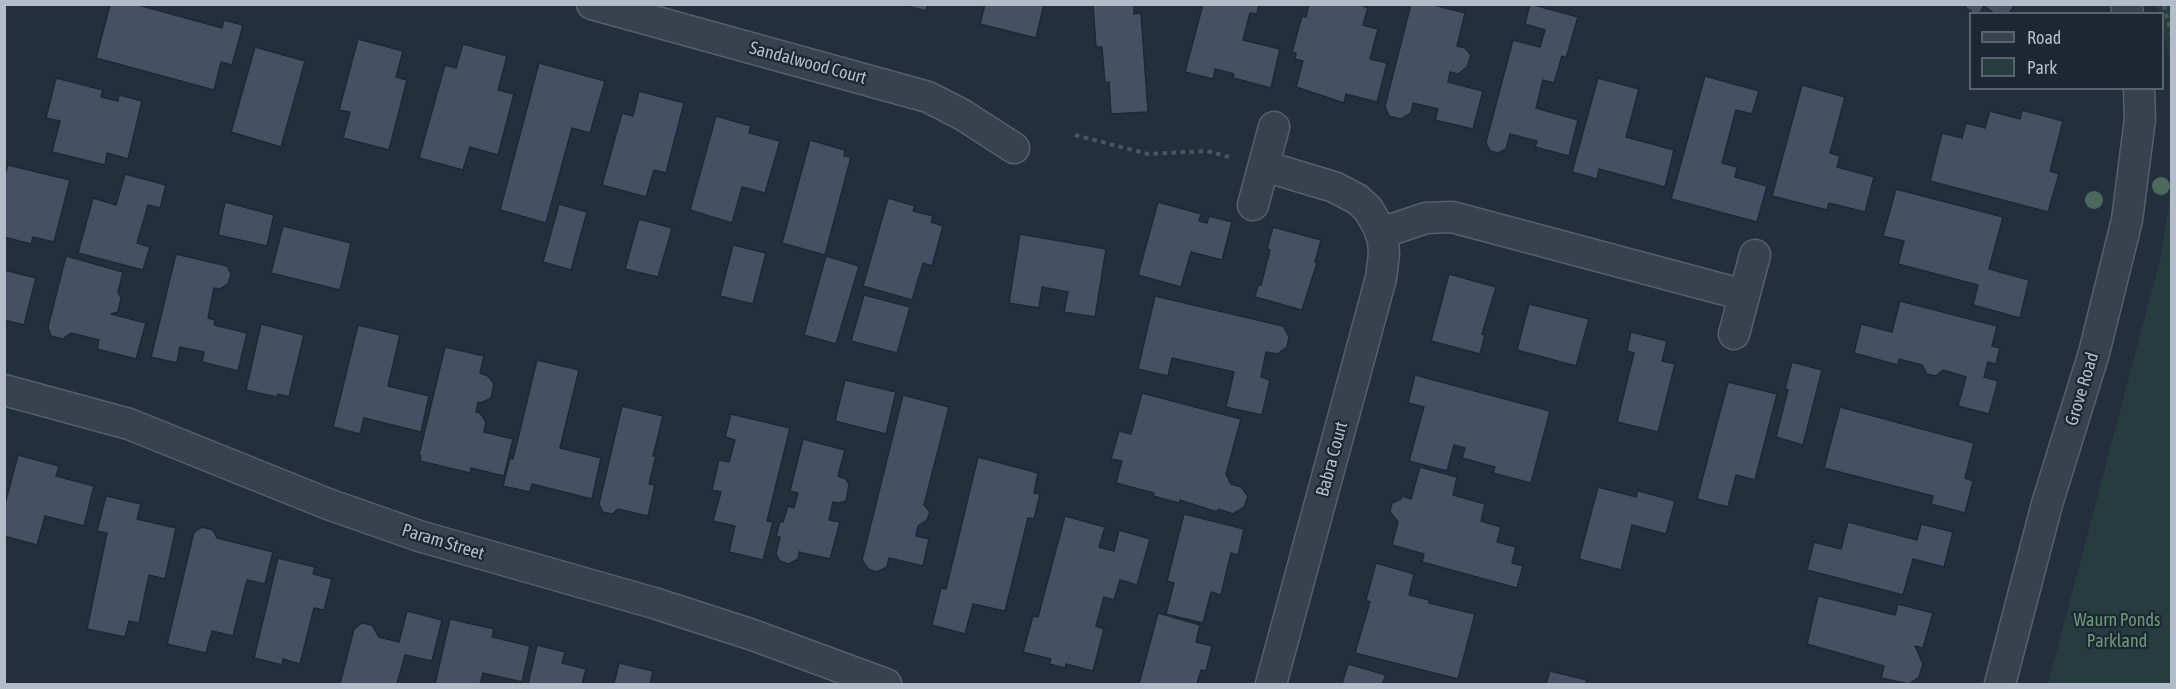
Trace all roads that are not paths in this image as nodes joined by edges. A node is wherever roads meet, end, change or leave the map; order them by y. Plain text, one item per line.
1 (592, 4) edge
2 (2139, 90) edge
3 (1274, 127) dead end
4 (1014, 148) dead end
5 (1264, 166) junction
6 (1253, 205) dead end
7 (1381, 233) junction
8 (1755, 255) dead end
9 (1744, 295) junction
10 (1734, 334) dead end
11 (4, 390) edge
12 (886, 684) edge
13 (1271, 684) edge
14 (2000, 684) edge

1 - 4 street, Sandalwood Court
2 - 14 street, Grove Road
3 - 5 street
5 - 6 street
5 - 7 street, Babra Court
7 - 9 street
7 - 13 street, Babra Court
8 - 9 street
9 - 10 street
11 - 12 street, Param Street

